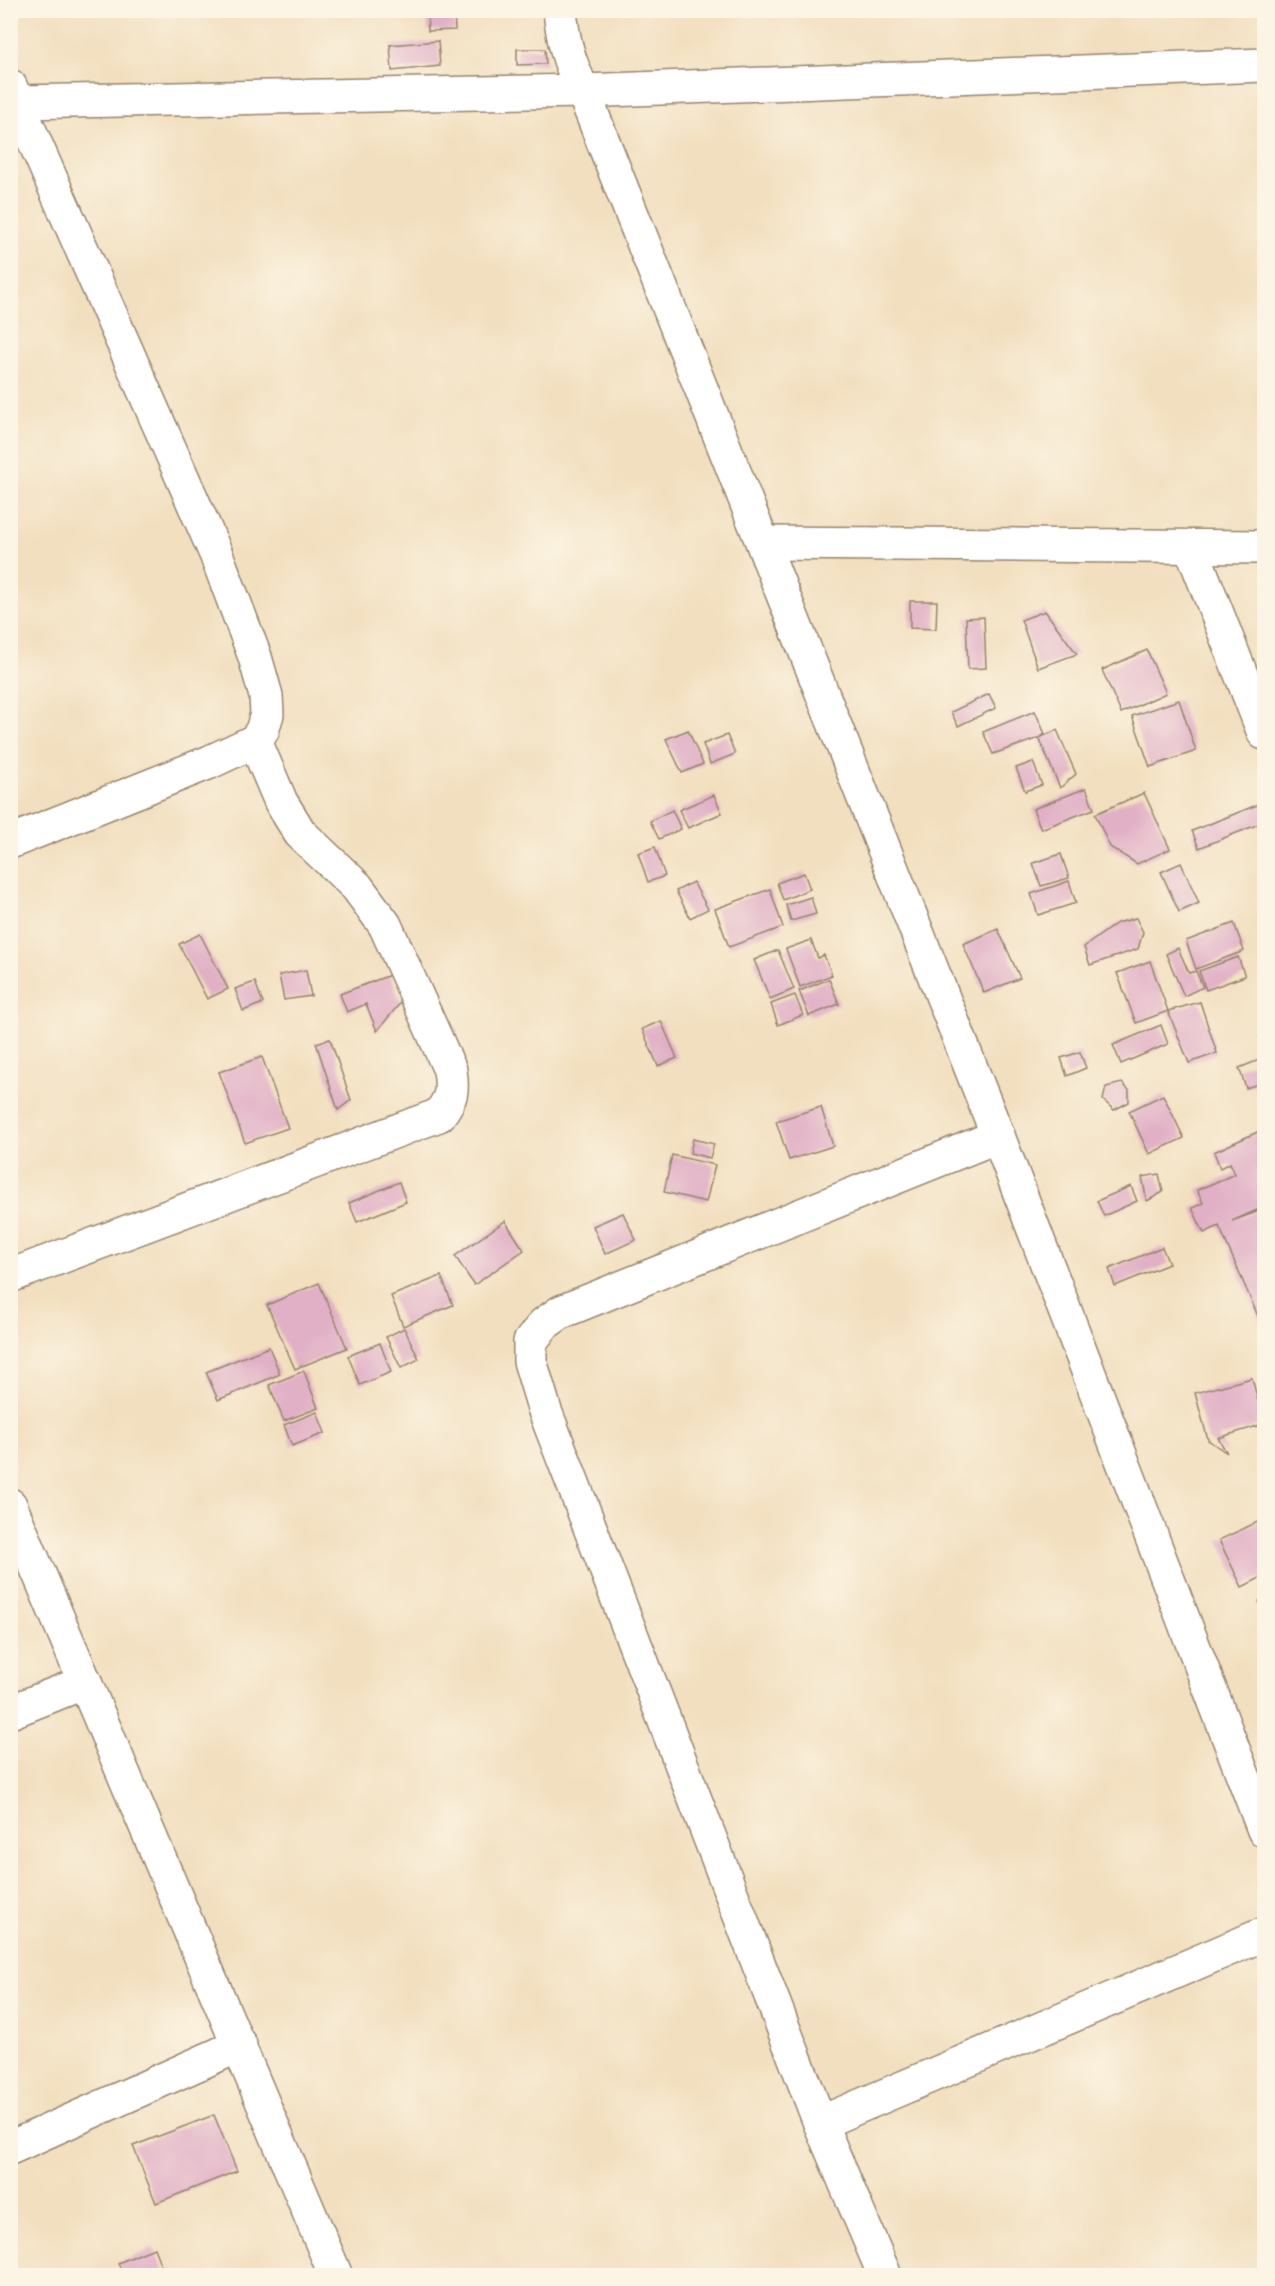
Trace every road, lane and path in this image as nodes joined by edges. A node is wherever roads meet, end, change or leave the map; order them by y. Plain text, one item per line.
1 (560, 10) edge
2 (1264, 65) edge
3 (583, 90) junction
4 (15, 94) edge
5 (763, 543) junction
6 (1191, 547) junction
7 (1264, 547) edge
8 (1264, 733) edge
9 (255, 741) junction
10 (10, 842) edge
11 (998, 1136) junction
12 (10, 1276) edge
13 (10, 1505) edge
14 (85, 1682) junction
15 (10, 1712) edge
16 (1264, 1830) edge
17 (1264, 1934) edge
18 (240, 2045) junction
19 (820, 2123) junction
20 (10, 2148) edge
21 (336, 2276) edge
22 (885, 2276) edge

1 - 3 street
2 - 3 street
3 - 4 street
3 - 5 street
4 - 9 street
5 - 6 street
5 - 11 street
6 - 7 street
6 - 8 street
9 - 10 street
9 - 12 street
11 - 16 street
11 - 19 street
13 - 14 street
14 - 15 street
14 - 18 street
17 - 19 street
18 - 20 street
18 - 21 street
19 - 22 street

